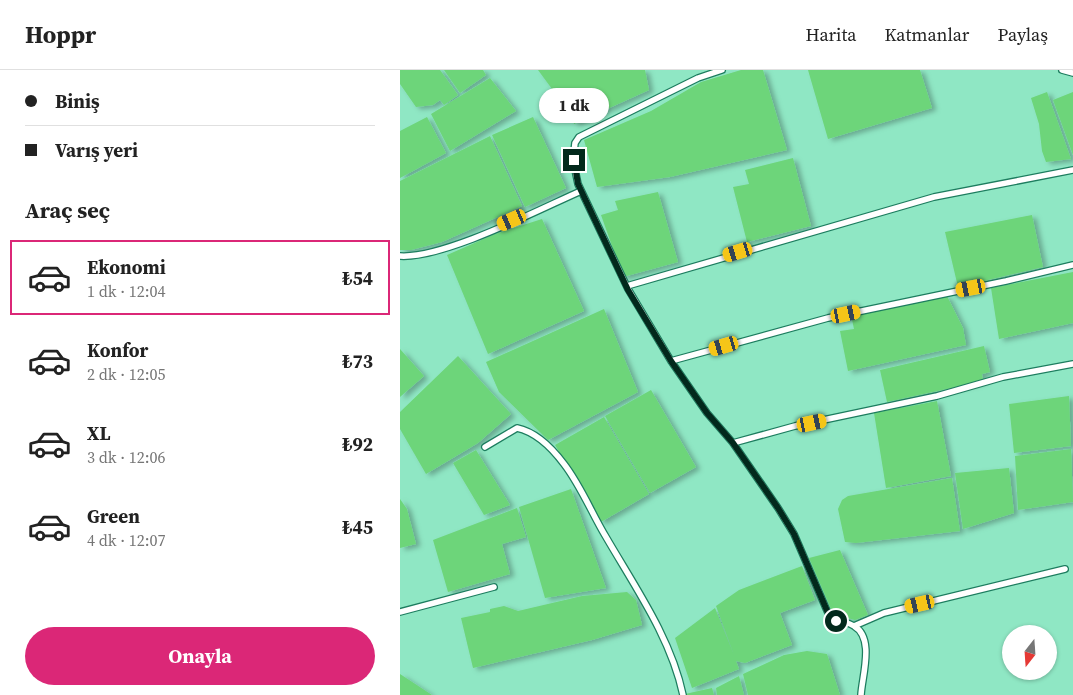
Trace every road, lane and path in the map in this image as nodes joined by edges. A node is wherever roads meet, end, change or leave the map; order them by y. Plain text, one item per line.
1 (722, 70) edge
2 (1062, 70) edge
3 (1073, 74) edge
4 (1073, 170) edge
5 (581, 191) junction
6 (400, 256) edge
7 (1073, 265) edge
8 (626, 286) junction
9 (671, 361) junction
10 (1073, 364) edge
11 (733, 443) junction
12 (485, 447) dead end
13 (1066, 569) dead end
14 (494, 588) dead end
15 (400, 612) edge
16 (854, 626) junction
17 (683, 695) edge
18 (861, 695) edge

1 - 5 lane
2 - 3 lane
4 - 8 lane
5 - 6 lane
5 - 8 lane
7 - 9 lane
8 - 9 lane
9 - 11 lane
10 - 11 lane
11 - 16 lane
12 - 17 lane
13 - 16 lane
14 - 15 lane
16 - 18 lane

